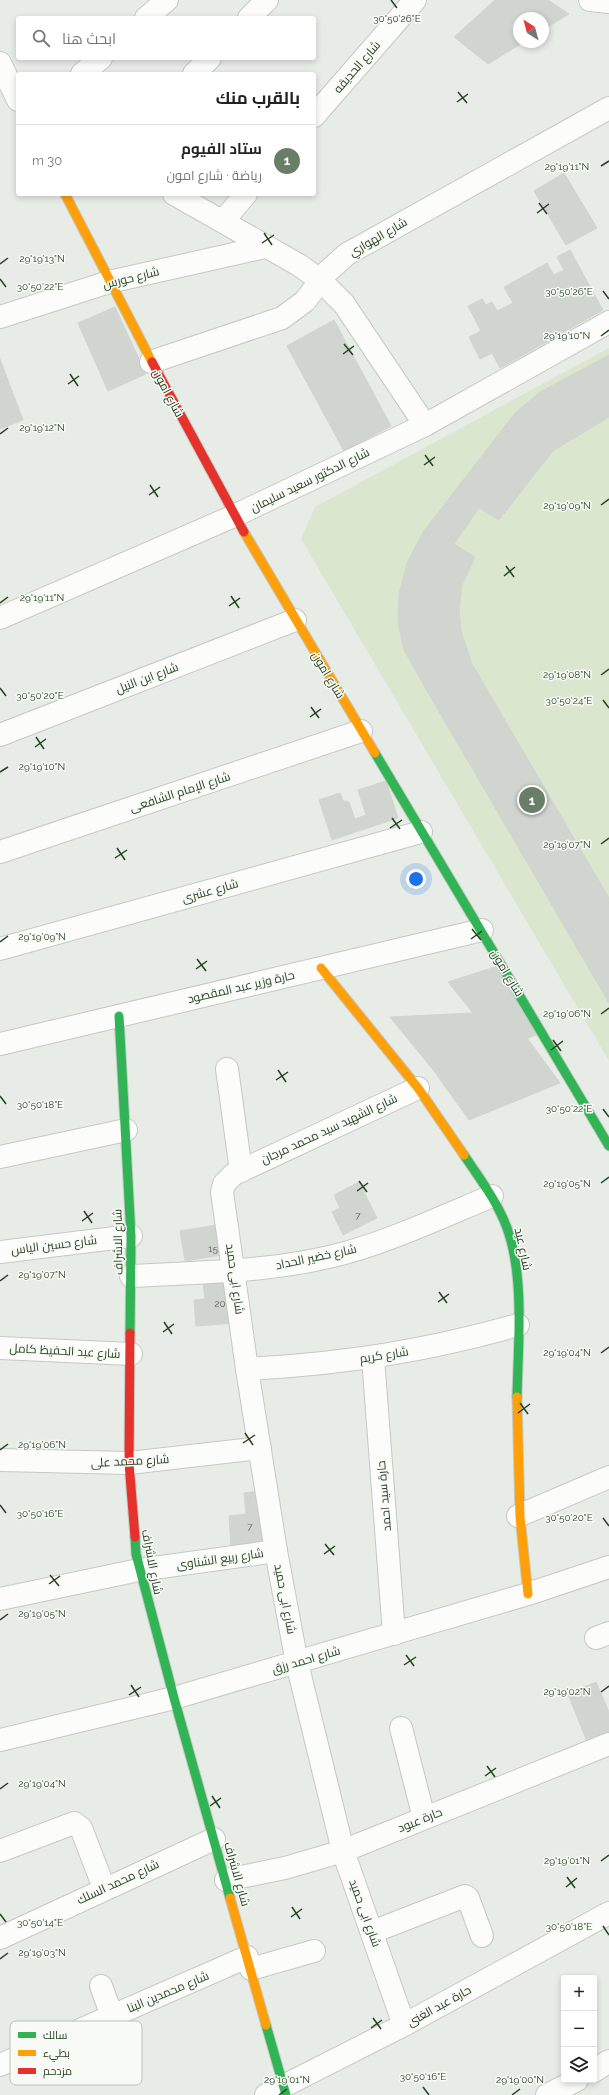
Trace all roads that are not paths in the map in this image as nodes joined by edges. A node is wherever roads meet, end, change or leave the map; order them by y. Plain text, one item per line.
1 (166, 0) edge
2 (267, 0) edge
3 (415, 0) edge
4 (590, 0) edge
5 (609, 2) edge
6 (148, 16) edge
7 (251, 16) edge
8 (98, 60) edge
9 (208, 60) edge
10 (0, 63) edge
11 (84, 72) edge
12 (196, 72) edge
13 (16, 96) edge
14 (609, 108) edge
15 (316, 114) edge
16 (66, 196) edge
17 (178, 196) edge
18 (244, 196) edge
19 (223, 221) junction
20 (265, 247) junction
21 (320, 280) junction
22 (109, 282) junction
23 (0, 317) edge
24 (609, 322) edge
25 (151, 362) junction
26 (425, 425) junction
27 (234, 516) junction
28 (0, 618) edge
29 (295, 620) junction
30 (361, 732) junction
31 (0, 735) edge
32 (421, 832) junction
33 (0, 852) edge
34 (482, 930) junction
35 (0, 949) edge
36 (321, 968) junction
37 (120, 1016) junction
38 (0, 1044) edge
39 (227, 1069) dead end
40 (418, 1088) junction
41 (126, 1130) junction
42 (609, 1146) edge
43 (0, 1157) edge
44 (241, 1171) junction
45 (492, 1196) junction
46 (131, 1236) junction
47 (0, 1252) edge
48 (234, 1270) junction
49 (131, 1276) junction
50 (518, 1324) junction
51 (0, 1348) edge
52 (131, 1354) junction
53 (373, 1358) junction
54 (247, 1369) junction
55 (260, 1448) junction
56 (0, 1460) edge
57 (129, 1463) junction
58 (609, 1477) edge
59 (518, 1516) junction
60 (276, 1551) junction
61 (609, 1567) edge
62 (139, 1570) junction
63 (528, 1594) junction
64 (0, 1599) edge
65 (394, 1634) junction
66 (297, 1663) junction
67 (174, 1698) junction
68 (401, 1728) dead end
69 (0, 1740) edge
70 (609, 1744) edge
71 (424, 1818) junction
72 (214, 1838) junction
73 (0, 1851) edge
74 (343, 1851) junction
75 (226, 1880) junction
76 (104, 1888) junction
77 (609, 1912) edge
78 (372, 1932) junction
79 (482, 1936) dead end
80 (0, 1938) edge
81 (314, 1951) dead end
82 (249, 1963) junction
83 (101, 1986) dead end
84 (112, 2016) junction
85 (101, 2021) edge
86 (404, 2025) junction
87 (10, 2061) edge
88 (609, 2061) edge
89 (0, 2065) edge
90 (597, 2069) edge
91 (571, 2083) edge
92 (279, 2092) edge
93 (547, 2095) edge

1 - 6 street
2 - 7 street
3 - 15 street, شارع الحديقه
4 - 5 street
8 - 11 street
9 - 12 street
10 - 13 street
14 - 21 street, شارع الهواري
16 - 22 street, شارع امون
17 - 19 street
18 - 19 street
19 - 20 street
20 - 21 street
20 - 22 street, شارع حورس
21 - 25 street, شارع الهواري
21 - 26 street
22 - 23 street, شارع حورس
22 - 25 street, شارع امون
24 - 26 street, شارع الدكتور سعيد سليمان
25 - 27 street, شارع امون
26 - 27 street, شارع الدكتور سعيد سليمان
27 - 28 street, شارع الدكتور سعيد سليمان
27 - 29 street, شارع امون
29 - 30 street, شارع امون
29 - 31 street, شارع ابن النيل
30 - 32 street, شارع امون
30 - 33 street, شارع الإمام الشافعى
32 - 34 street, شارع امون
32 - 35 street, شارع عشرى
34 - 36 street, حارة وزير عبد المقصود
34 - 42 street, شارع امون
36 - 37 street, حارة وزير عبد المقصود
36 - 40 street, شارع عيد
37 - 38 street, حارة وزير عبد المقصود
37 - 41 street, شارع الاشراف
39 - 44 street
40 - 44 street, شارع الشهيد سيد محمد مرجان
40 - 45 street, شارع عيد
41 - 43 street
41 - 46 street, شارع الاشراف
44 - 48 street, شارع ابى حميد
45 - 48 street, شارع خضير الحداد
45 - 50 street, شارع عيد
46 - 47 street, شارع حسين الياس
46 - 49 street, شارع الاشراف
48 - 49 street, شارع خضير الحداد
48 - 54 street, شارع ابى حميد
49 - 52 street, شارع الاشراف
50 - 53 street, شارع كريم
50 - 59 street, شارع عيد
51 - 52 street, شارع عبد الحفيظ كامل
52 - 57 street, شارع الاشراف
53 - 54 street, شارع كريم
53 - 65 street, حارة سيد احمد
54 - 55 street, شارع ابى حميد
55 - 57 street, شارع محمد على
55 - 60 street, شارع ابى حميد
56 - 57 street, شارع محمد على
57 - 62 street, شارع الاشراف
58 - 59 street
59 - 63 street, شارع عيد
60 - 62 street, شارع ربيع الشناوى
60 - 66 street, شارع ابى حميد
61 - 63 street, شارع احمد رزق
62 - 64 street, شارع ربيع الشناوى
62 - 67 street, شارع الاشراف
63 - 65 street, شارع احمد رزق
65 - 66 street, شارع احمد رزق
66 - 67 street, شارع احمد رزق
66 - 74 street, شارع ابى حميد
67 - 69 street, شارع احمد رزق
67 - 72 street, شارع الاشراف
68 - 71 street
70 - 71 street, حارة عبود
71 - 74 street, حارة عبود
72 - 75 street, شارع الاشراف
72 - 76 street, شارع محمد السلك
73 - 76 street
74 - 75 street, حارة عبود
74 - 78 street, شارع ابى حميد
75 - 82 street, شارع الاشراف
76 - 80 street, شارع محمد السلك
77 - 86 street, حارة عبد الغنى
78 - 79 street
78 - 86 street, شارع ابى حميد
81 - 82 street, شارع محمدين البنا
82 - 84 street, شارع محمدين البنا
82 - 92 street, شارع الاشراف
83 - 84 street
84 - 85 street, شارع محمدين البنا
86 - 92 street, حارة عبد الغنى
87 - 89 street, شارع محمدين البنا
88 - 90 street
91 - 93 street

